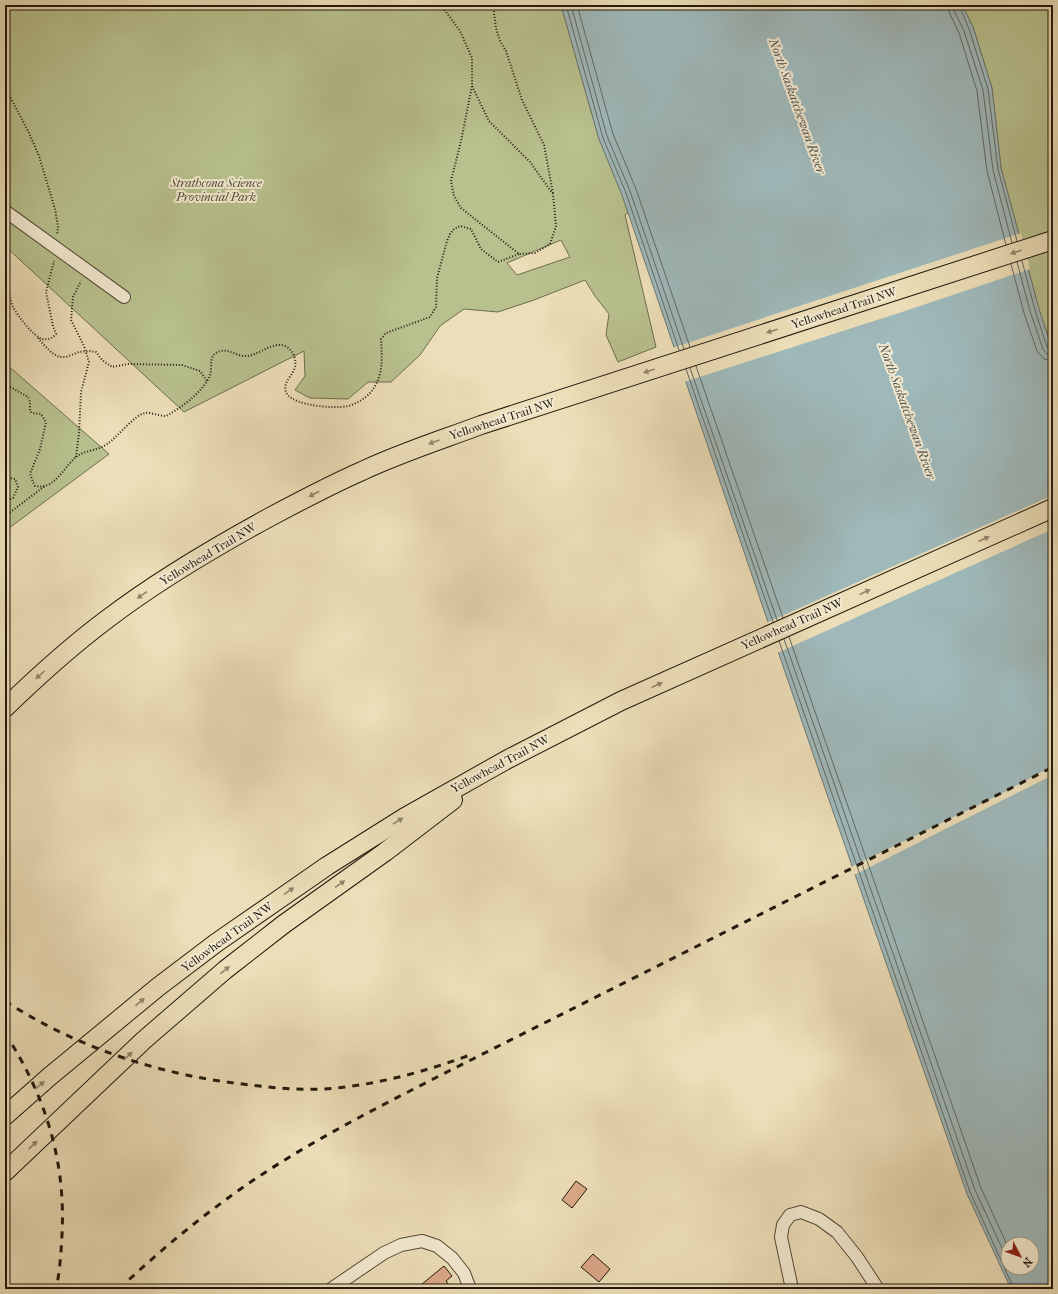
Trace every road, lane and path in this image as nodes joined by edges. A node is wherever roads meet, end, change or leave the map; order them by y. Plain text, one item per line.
1 (441, 5) edge
2 (493, 5) edge
3 (472, 86) junction
4 (553, 194) junction
5 (5, 211) edge
6 (1053, 240) edge
7 (519, 254) junction
8 (83, 268) junction
9 (124, 297) dead end
10 (38, 337) dead end
11 (86, 351) junction
12 (207, 381) junction
13 (5, 384) edge
14 (76, 456) junction
15 (5, 477) edge
16 (46, 485) junction
17 (5, 502) edge
18 (1053, 508) edge
19 (5, 516) edge
20 (5, 708) edge
21 (508, 759) junction
22 (5, 1116) edge
23 (5, 1172) edge
24 (331, 1289) edge
25 (470, 1289) edge
26 (792, 1289) edge
27 (878, 1289) edge

1 - 3 path
2 - 4 path
3 - 4 path
3 - 7 path
4 - 7 path
5 - 8 lane
6 -> 20 highway, Yellowhead Trail NW
7 - 12 path
8 - 9 lane
8 - 11 path
10 - 11 path
11 - 12 path
11 - 14 path
12 - 14 path
13 - 16 path
14 - 16 path
15 - 17 path
16 - 19 path
21 -> 18 highway, Yellowhead Trail NW
22 -> 21 highway, Yellowhead Trail NW
23 -> 21 highway
24 - 25 lane
26 - 27 lane

